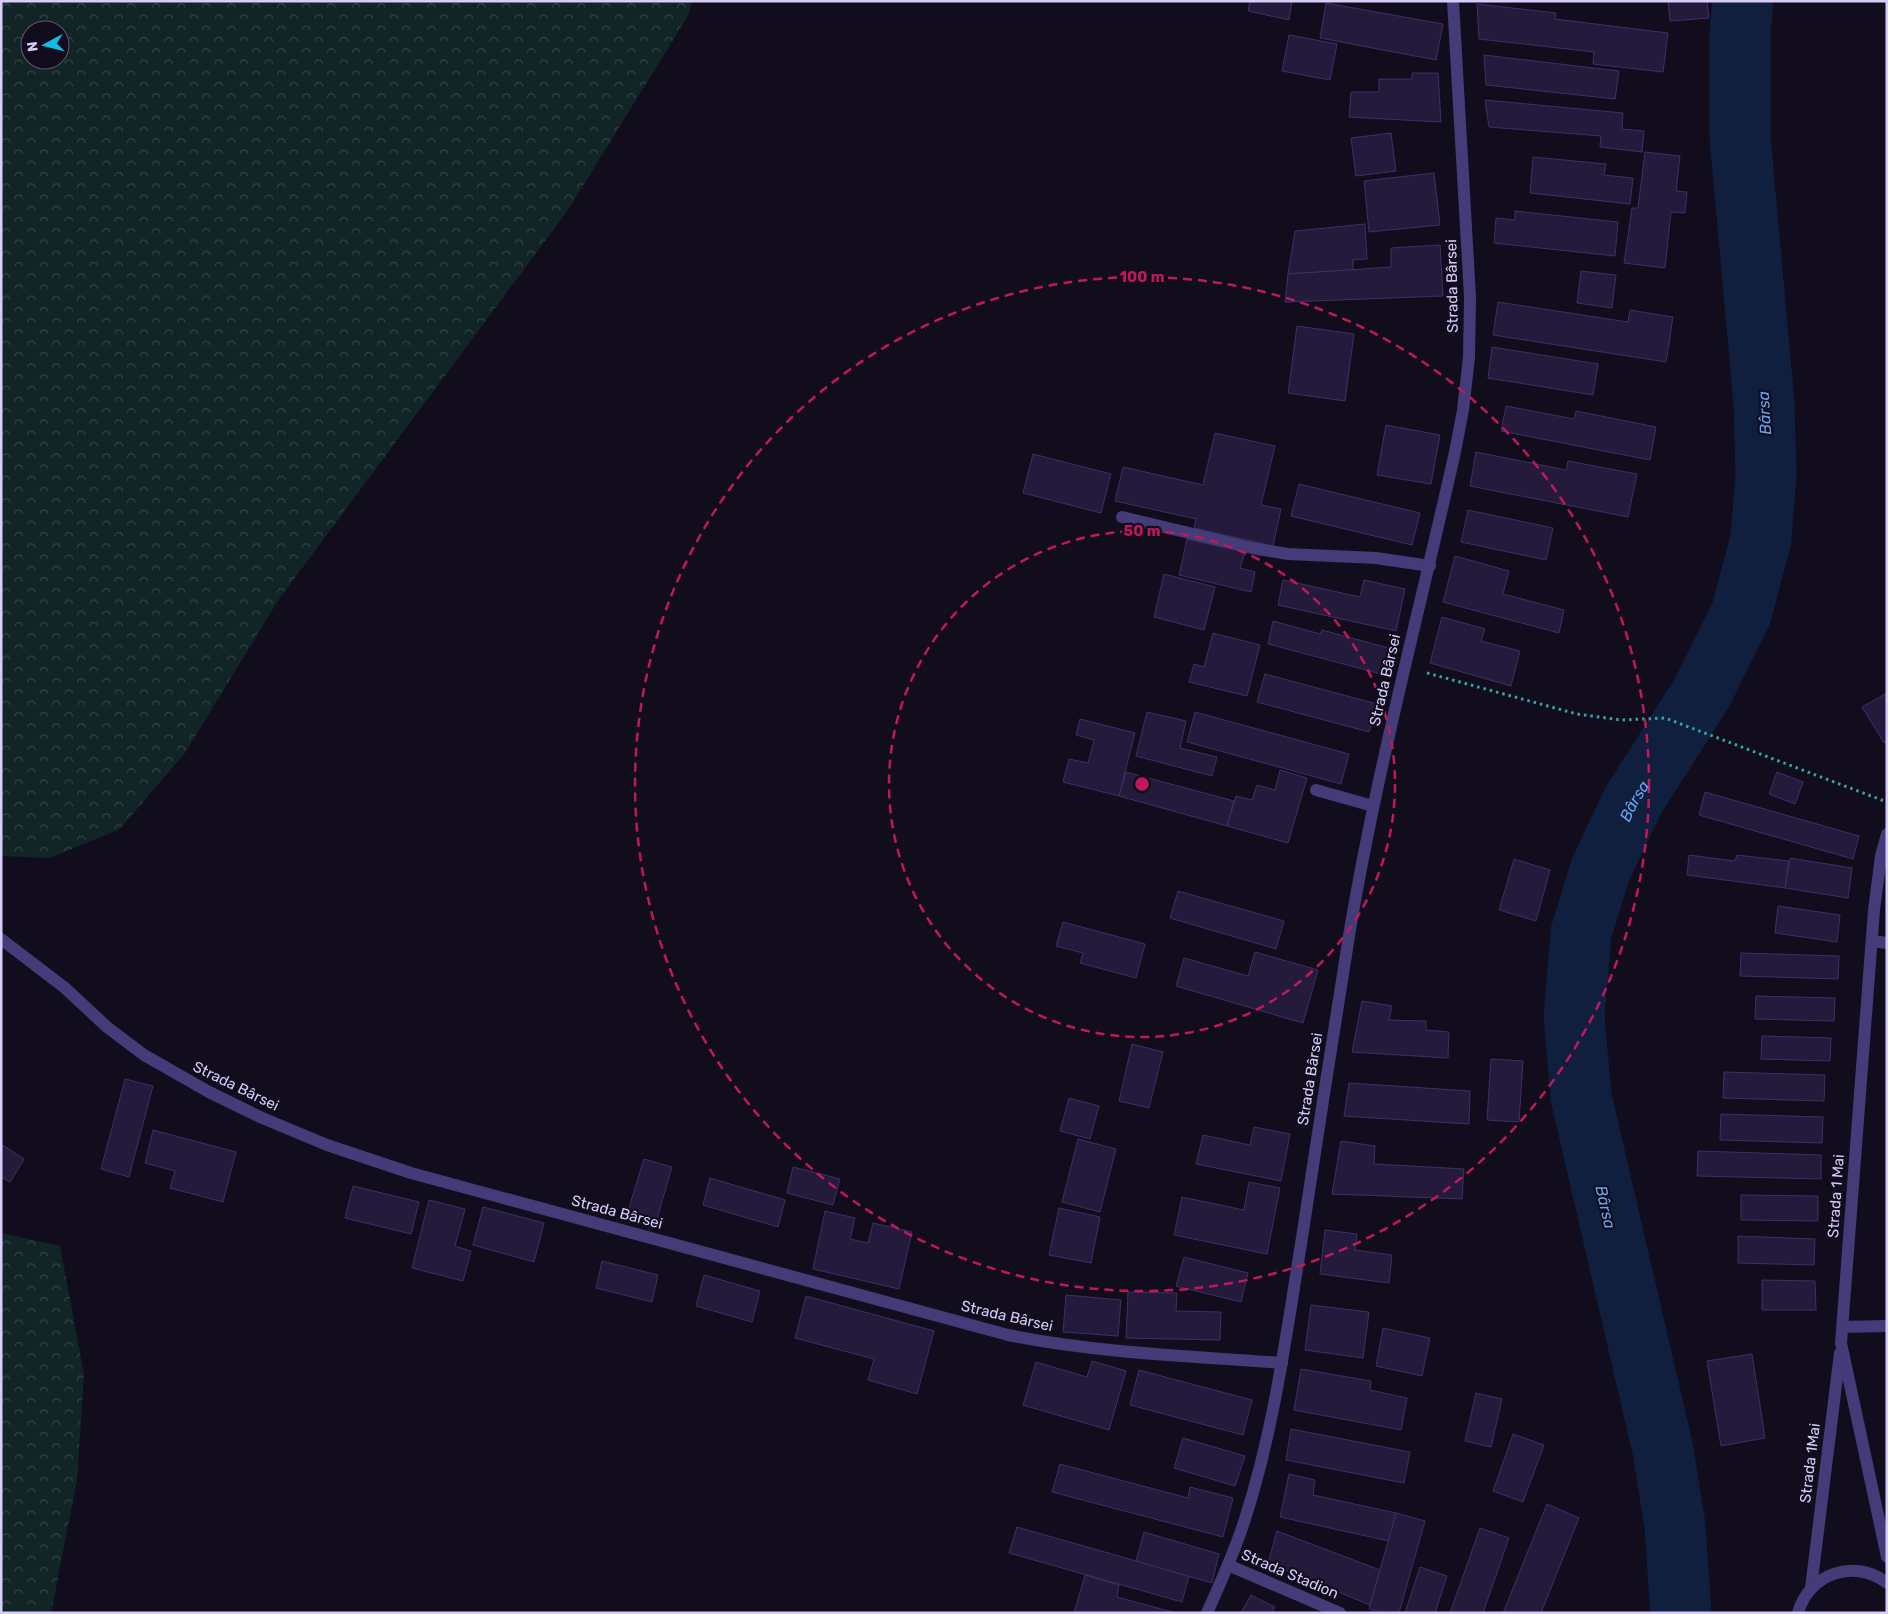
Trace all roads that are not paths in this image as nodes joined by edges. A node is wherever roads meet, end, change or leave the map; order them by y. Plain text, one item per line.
1 (1453, 1) edge
2 (1122, 517) dead end
3 (1430, 566) junction
4 (1316, 790) dead end
5 (1373, 806) junction
6 (1887, 834) edge
7 (1, 939) edge
8 (1872, 941) junction
9 (1887, 943) edge
10 (1887, 1326) edge
11 (1843, 1328) junction
12 (1841, 1343) junction
13 (1282, 1363) junction
14 (1887, 1557) edge
15 (1228, 1565) junction
16 (1887, 1583) edge
17 (1811, 1588) junction
18 (1207, 1613) edge
19 (1340, 1613) edge
20 (1798, 1613) edge

1 - 3 street, Strada Bârsei
2 - 3 street
3 - 5 street, Strada Bârsei
4 - 5 street
5 - 13 street, Strada Bârsei
6 - 8 street, Strada 1 Mai
7 - 13 street, Strada Bârsei
8 - 9 street
8 - 11 street, Strada 1 Mai
10 - 11 street
11 - 12 street, Strada 1 Mai
12 - 14 street, Strada 1 Mai
12 - 17 street, Strada 1Mai
13 - 15 street, Strada Bârsei
15 - 18 street, Strada Bârsei
15 - 19 street, Strada Stadion
16 - 17 street
17 - 20 street

